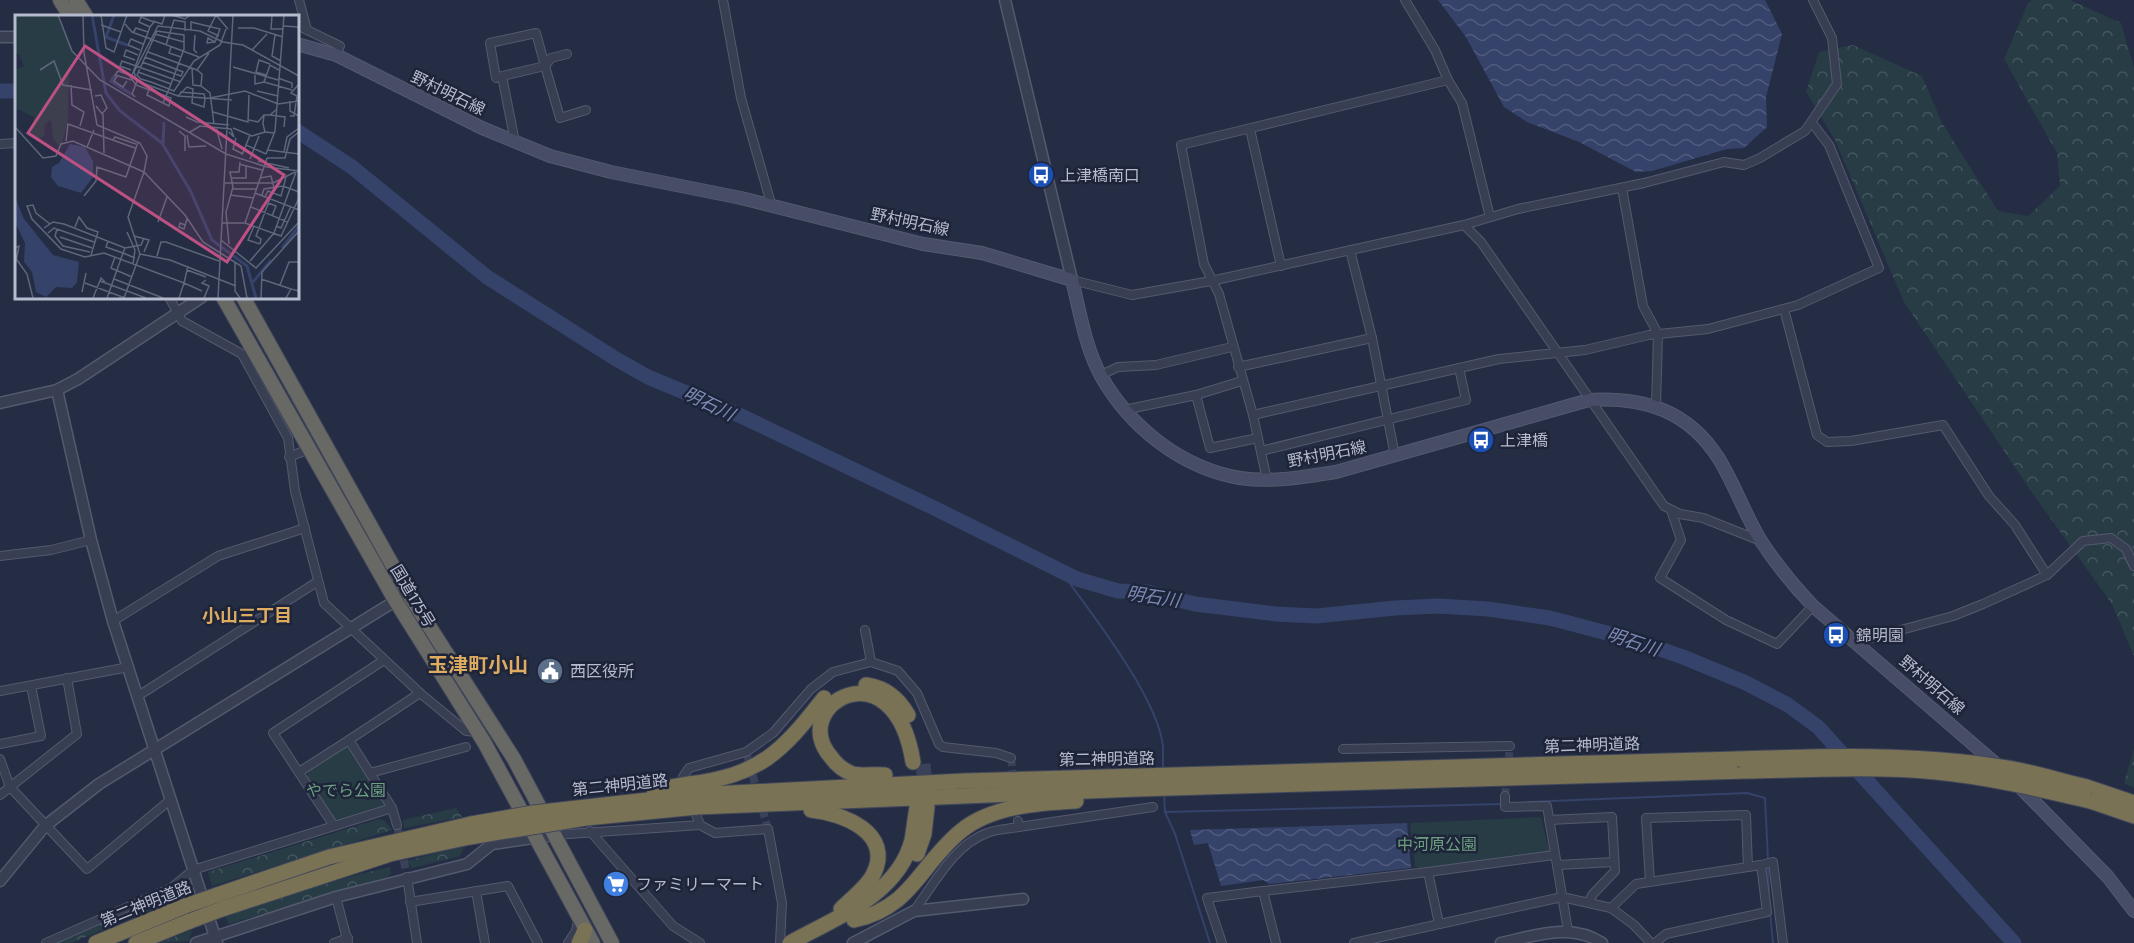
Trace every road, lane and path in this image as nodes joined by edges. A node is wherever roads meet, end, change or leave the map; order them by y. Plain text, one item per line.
1 (60, 0) edge
2 (76, 0) edge
3 (299, 0) edge
4 (723, 0) edge
5 (1005, 0) edge
6 (1405, 0) edge
7 (1813, 0) edge
8 (69, 15) edge
9 (85, 15) edge
10 (298, 26) edge
11 (307, 30) junction
12 (298, 44) edge
13 (567, 54) dead end
14 (336, 55) junction
15 (545, 66) junction
16 (502, 76) junction
17 (1448, 80) junction
18 (586, 110) dead end
19 (1812, 123) junction
20 (1250, 129) junction
21 (516, 142) junction
22 (15, 143) edge
23 (0, 144) edge
24 (1622, 188) junction
25 (772, 207) junction
26 (1490, 217) junction
27 (1464, 225) junction
28 (1350, 250) junction
29 (1281, 266) junction
30 (1072, 280) junction
31 (1211, 281) junction
32 (170, 298) edge
33 (200, 298) edge
34 (223, 298) edge
35 (244, 298) edge
36 (1784, 309) junction
37 (178, 313) junction
38 (1658, 334) junction
39 (1372, 338) junction
40 (1232, 347) junction
41 (1558, 353) junction
42 (1238, 367) junction
43 (1459, 368) junction
44 (1101, 375) junction
45 (262, 376) junction
46 (1242, 381) junction
47 (1381, 386) junction
48 (57, 390) junction
49 (1196, 395) junction
50 (1589, 400) junction
51 (0, 403) edge
52 (1656, 406) junction
53 (1124, 410) junction
54 (1253, 415) junction
55 (1387, 420) junction
56 (1258, 438) junction
57 (309, 449) junction
58 (1261, 451) junction
59 (1395, 456) junction
60 (289, 457) junction
61 (1267, 480) junction
62 (1671, 510) junction
63 (305, 528) junction
64 (91, 540) junction
65 (1761, 541) junction
66 (0, 556) edge
67 (2134, 566) edge
68 (2047, 575) junction
69 (317, 582) junction
70 (401, 596) junction
71 (1813, 606) junction
72 (113, 621) junction
73 (351, 628) junction
74 (865, 630) dead end
75 (1856, 642) junction
76 (384, 660) junction
77 (871, 662) junction
78 (129, 667) junction
79 (68, 678) junction
80 (31, 686) junction
81 (0, 691) edge
82 (420, 693) junction
83 (138, 696) junction
84 (479, 732) junction
85 (349, 740) junction
86 (0, 744) edge
87 (1510, 746) dead end
88 (466, 747) dead end
89 (1343, 749) dead end
90 (155, 751) junction
91 (1011, 758) dead end
92 (0, 759) edge
93 (299, 772) junction
94 (370, 773) junction
95 (963, 781) junction
96 (1215, 782) junction
97 (10, 787) junction
98 (1137, 787) junction
99 (2088, 794) junction
100 (0, 795) edge
101 (693, 795) junction
102 (1505, 796) dead end
103 (170, 800) junction
104 (789, 803) junction
105 (2134, 803) edge
106 (1153, 807) dead end
107 (392, 808) junction
108 (2134, 816) edge
109 (1549, 820) junction
110 (397, 825) tunnel mouth
111 (700, 825) junction
112 (45, 826) junction
113 (334, 826) junction
114 (471, 831) junction
115 (590, 831) junction
116 (554, 835) junction
117 (536, 837) junction
118 (1554, 855) junction
119 (1614, 862) junction
120 (1557, 865) junction
121 (1761, 865) junction
122 (1748, 867) junction
123 (194, 870) junction
124 (1428, 873) junction
125 (407, 877) junction
126 (0, 881) edge
127 (1650, 882) junction
128 (476, 891) junction
129 (1263, 891) junction
130 (336, 897) junction
131 (1562, 897) junction
132 (1023, 899) dead end
133 (410, 902) junction
134 (1589, 902) junction
135 (1611, 908) junction
136 (914, 911) junction
137 (2134, 911) edge
138 (187, 914) junction
139 (854, 920) junction
140 (829, 922) junction
141 (1439, 924) junction
142 (1568, 931) junction
143 (584, 933) edge
144 (216, 939) edge
145 (348, 940) edge
146 (801, 941) edge
147 (46, 943) edge
148 (96, 943) edge
149 (136, 943) edge
150 (196, 943) edge
151 (334, 943) edge
152 (417, 943) edge
153 (485, 943) edge
154 (538, 943) edge
155 (568, 943) edge
156 (612, 943) edge
157 (700, 943) edge
158 (780, 943) edge
159 (853, 943) edge
160 (1222, 943) edge
161 (1276, 943) edge
162 (1354, 943) edge
163 (1501, 943) edge
164 (1602, 943) edge
165 (1653, 943) edge
166 (1783, 943) edge

1 - 8 highway
2 - 9 highway
3 - 11 street
4 - 25 street
5 - 30 street
6 - 17 street
7 - 19 street
10 - 11 street
11 - 14 street
12 - 14 main road, 野村明石線
13 - 15 street
14 - 21 main road, 野村明石線
15 - 16 street
15 - 16 street
15 - 18 street
16 - 21 street
17 - 20 street
17 - 26 street
19 - 24 street
19 - 36 street
20 - 29 street
20 - 31 street
21 - 25 main road, 野村明石線
22 - 23 street
24 - 26 street
24 - 38 street
25 - 30 main road, 野村明石線
26 - 27 street
27 - 28 street
27 - 41 street
28 - 29 street
28 - 39 street
29 - 31 street
30 - 31 street
30 - 44 main road, 野村明石線
31 - 40 street
32 - 37 street
33 - 37 street
34 - 45 highway, 国道175号
35 - 70 highway, 国道175号
36 - 38 street
36 - 68 street
37 - 45 street
37 - 48 street
38 - 41 street
38 - 52 street
39 - 42 street
39 - 47 street
40 - 42 street
40 - 44 street
41 - 43 street
41 - 50 street
42 - 46 street
43 - 47 street
43 - 55 street
44 - 53 main road, 野村明石線
45 - 57 highway, 国道175号
45 - 60 street
46 - 49 street
46 - 54 street
47 - 54 street
47 - 55 street
48 - 51 street
48 - 64 street
49 - 53 street
49 - 56 street
50 - 52 main road, 野村明石線
50 - 59 main road, 野村明石線
50 - 62 street
52 - 65 main road, 野村明石線
53 - 61 main road, 野村明石線
54 - 56 street
55 - 58 street
55 - 59 street
56 - 58 street
57 - 60 street
57 - 70 highway, 国道175号
58 - 61 street
59 - 61 main road, 野村明石線
60 - 63 street
62 - 65 street
62 - 71 street
63 - 69 street
63 - 72 street
64 - 66 street
64 - 72 street
65 - 71 main road, 野村明石線
67 - 68 street
68 - 75 street
69 - 73 street
69 - 83 street
70 - 73 street
70 - 84 highway, 国道175号
70 - 116 highway, 国道175号
71 - 75 main road, 野村明石線
72 - 78 street
73 - 76 street
73 - 90 street
74 - 77 street
75 - 137 main road, 野村明石線
76 - 82 street
76 - 93 street
77 - 91 street
77 - 111 street
78 - 79 street
78 - 83 street
79 - 80 street
79 - 97 street
80 - 81 street
80 - 86 street
82 - 84 street
82 - 85 street
83 - 90 street
84 - 117 highway, 国道175号
85 - 93 street
85 - 94 street
87 - 89 street
88 - 94 street
90 - 103 street
90 - 112 street
92 - 97 street
93 - 113 street
94 - 107 street
95 - 98 highway, 第二神明道路
95 - 101 highway, 第二神明道路
95 - 101 highway
96 - 98 highway, 第二神明道路
96 - 98 highway, 第二神明道路
96 - 99 highway, 第二神明道路, bridge
97 - 100 street
97 - 112 street
98 - 104 highway, 第二神明道路
98 - 139 highway
99 - 105 highway, 第二神明道路
99 - 108 highway, 第二神明道路
101 - 104 highway, 第二神明道路
101 - 114 highway, 第二神明道路, bridge
101 - 114 highway, 第二神明道路, bridge
102 - 109 street
103 - 112 street
103 - 123 street
104 - 140 highway
106 - 136 street
107 - 110 street
107 - 113 street
109 - 118 street
109 - 119 street
111 - 115 street
111 - 158 street
112 - 126 street
113 - 123 street
114 - 138 highway, 第二神明道路, bridge
115 - 116 street
115 - 157 street
116 - 117 street
116 - 156 highway, 国道175号
117 - 125 street
117 - 143 highway, 国道175号
118 - 120 street
118 - 124 street
119 - 120 street
119 - 134 street
120 - 131 street
121 - 122 street
121 - 165 street
121 - 166 street
122 - 127 street
122 - 127 street
123 - 144 street
123 - 147 street
124 - 129 street
124 - 141 street
125 - 130 street
125 - 133 street
127 - 135 street
128 - 133 street
128 - 153 street
128 - 154 street
129 - 160 street
129 - 161 street
130 - 144 street
130 - 145 street
131 - 134 street
131 - 141 street
131 - 142 street
132 - 136 street
133 - 152 street
134 - 135 street
135 - 165 street
136 - 159 street
138 - 148 highway, 第二神明道路
138 - 149 highway, 第二神明道路
139 - 140 highway
139 - 146 highway
140 - 146 highway
141 - 162 street
142 - 163 street
142 - 164 street
143 - 155 street
144 - 150 street
145 - 151 street

